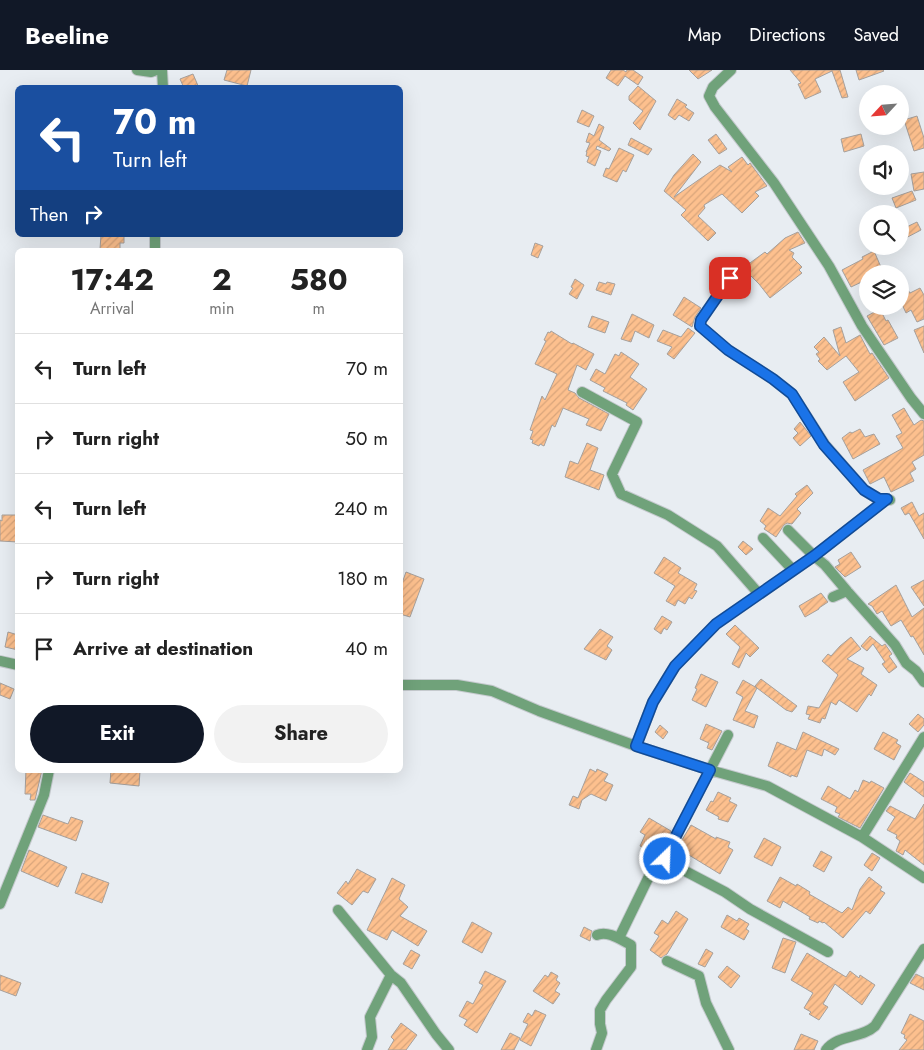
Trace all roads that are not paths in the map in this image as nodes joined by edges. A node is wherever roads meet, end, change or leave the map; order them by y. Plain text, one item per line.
1 (137, 70) edge
2 (156, 70) edge
3 (162, 70) edge
4 (731, 70) edge
5 (163, 85) edge
6 (730, 278) dead end
7 (582, 392) dead end
8 (924, 414) edge
9 (788, 530) dead end
10 (763, 538) dead end
11 (814, 556) junction
12 (793, 570) junction
13 (847, 591) junction
14 (759, 594) junction
15 (833, 598) dead end
16 (0, 661) edge
17 (15, 664) edge
18 (924, 682) edge
19 (403, 685) edge
20 (728, 735) dead end
21 (924, 737) edge
22 (636, 746) junction
23 (710, 770) junction
24 (48, 773) edge
25 (862, 838) junction
26 (666, 861) junction
27 (924, 878) edge
28 (0, 904) edge
29 (338, 910) dead end
30 (597, 934) dead end
31 (618, 938) junction
32 (924, 949) edge
33 (828, 952) dead end
34 (667, 961) dead end
35 (391, 975) junction
36 (367, 1050) edge
37 (450, 1050) edge
38 (596, 1050) edge
39 (729, 1050) edge
40 (826, 1050) edge

1 - 2 street
3 - 5 street
4 - 8 street
6 - 11 street
7 - 14 street
9 - 11 street
10 - 12 street
11 - 12 street
11 - 13 street
12 - 14 street
13 - 15 street
13 - 18 street
14 - 22 street
16 - 17 street
19 - 22 street
20 - 23 street
21 - 25 street
22 - 23 street
23 - 25 street
23 - 26 street
24 - 28 street
25 - 27 street
26 - 31 street
26 - 33 street
29 - 35 street
30 - 31 street
31 - 38 street
32 - 40 street
34 - 39 street
35 - 36 street
35 - 37 street

